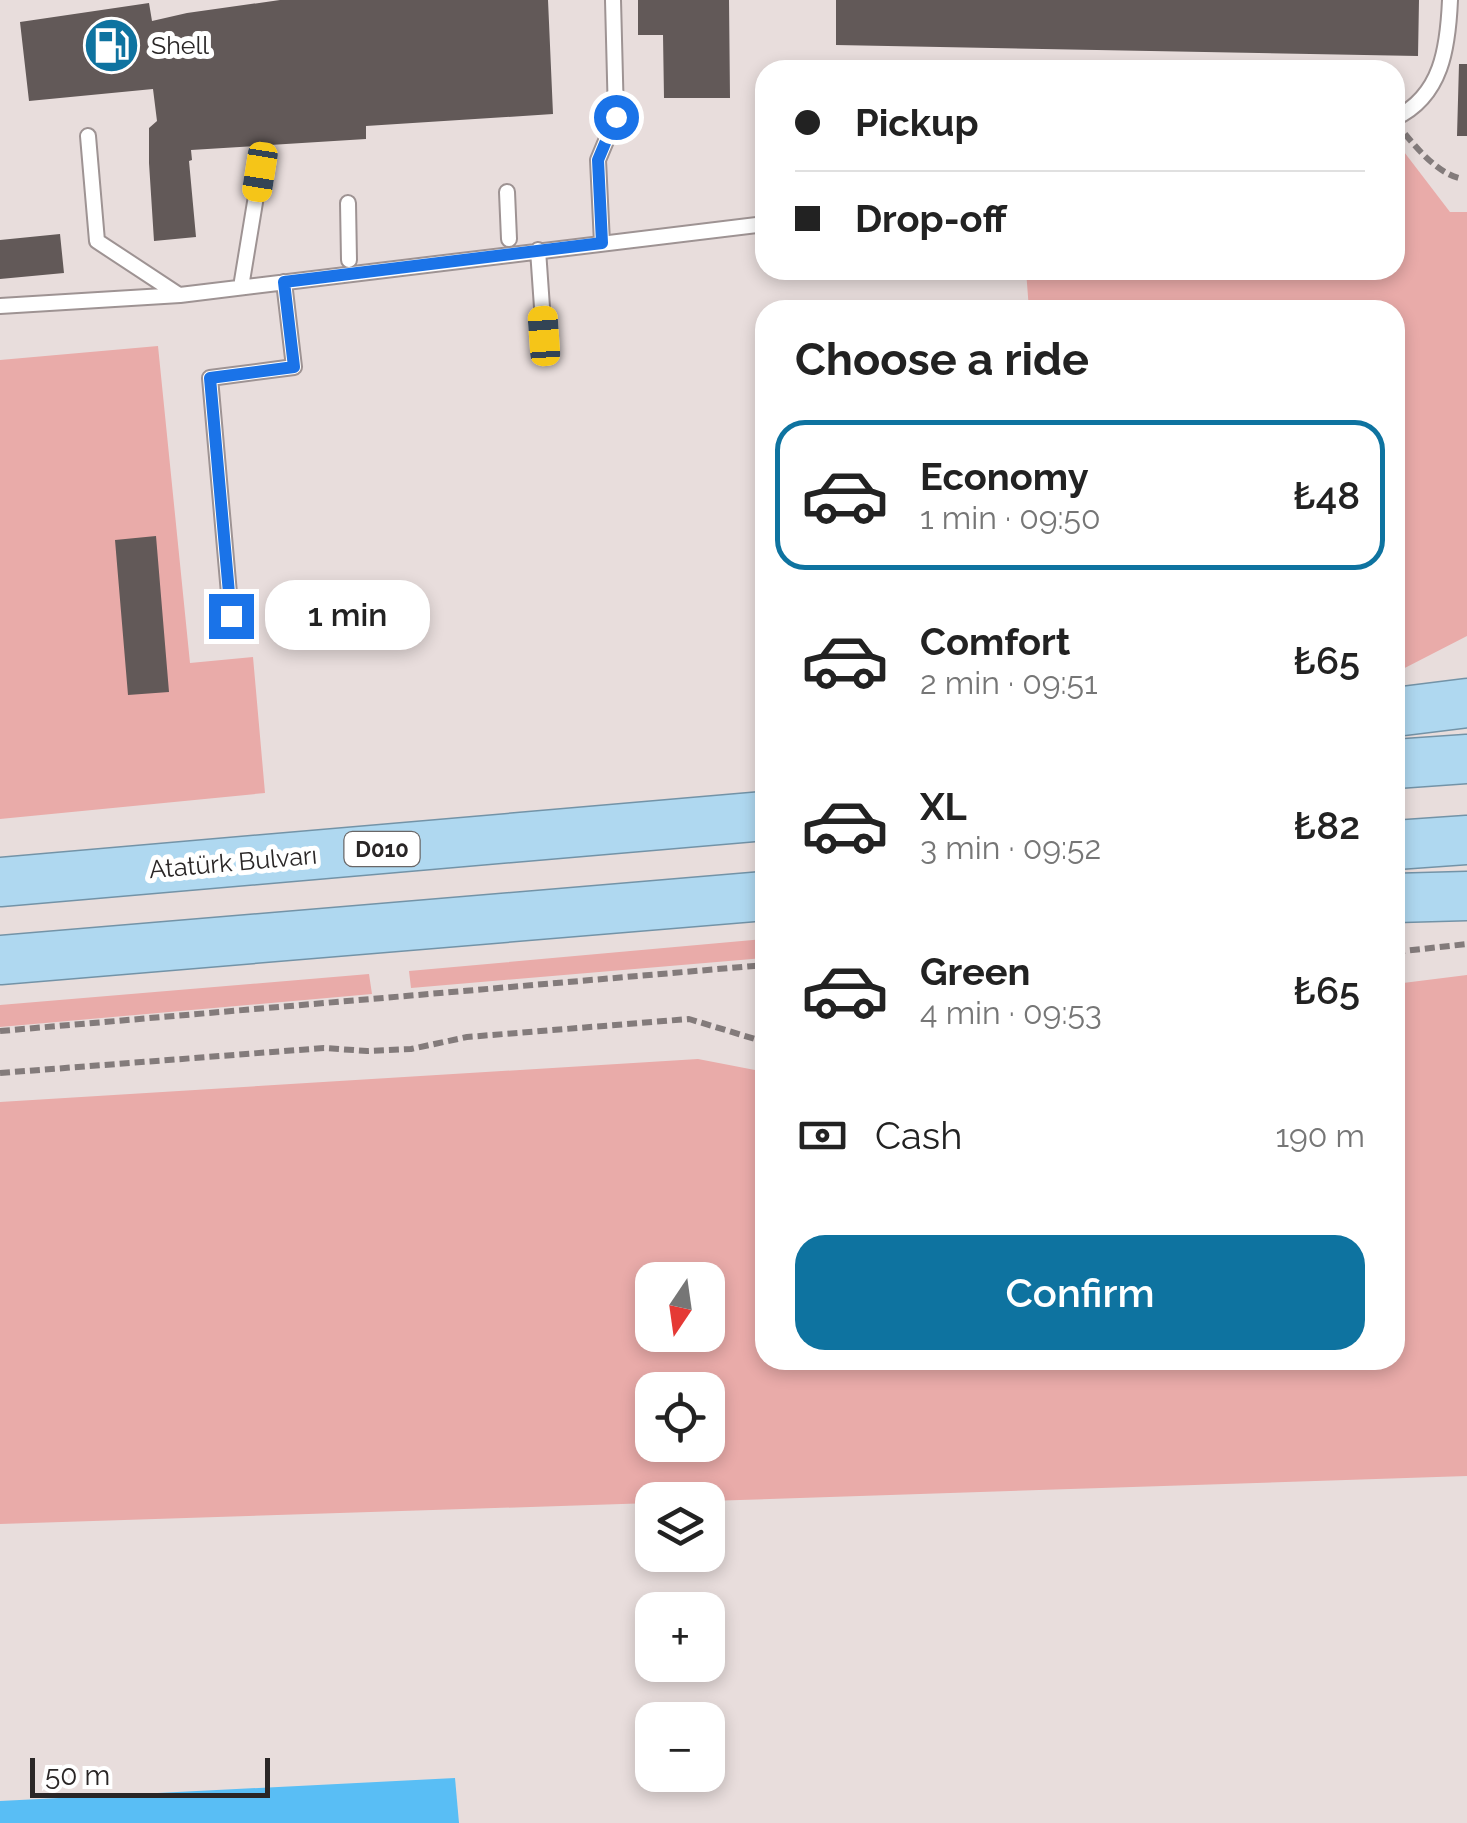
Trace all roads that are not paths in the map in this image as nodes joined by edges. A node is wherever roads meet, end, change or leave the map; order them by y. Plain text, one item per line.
1 (613, 0) edge
2 (1450, 0) edge
3 (1405, 115) edge
4 (88, 136) dead end
5 (260, 172) dead end
6 (507, 192) dead end
7 (348, 203) dead end
8 (755, 225) edge
9 (509, 239) dead end
10 (602, 243) junction
11 (538, 250) junction
12 (349, 260) dead end
13 (284, 282) junction
14 (242, 287) junction
15 (180, 295) junction
16 (0, 306) edge
17 (544, 336) dead end
18 (231, 616) dead end
19 (1467, 703) edge
20 (1405, 711) edge
21 (1467, 759) edge
22 (1405, 763) edge
23 (755, 794) edge
24 (755, 817) edge
25 (1467, 840) edge
26 (1405, 844) edge
27 (380, 849) junction
28 (0, 882) edge
29 (1467, 896) edge
30 (755, 897) edge
31 (1405, 898) edge
32 (755, 920) edge
33 (389, 928) junction
34 (0, 960) edge

1 - 10 lane
2 - 3 lane
4 - 15 lane
5 - 14 lane
6 - 9 lane
7 - 12 lane
8 - 10 lane
10 - 11 lane
11 - 13 lane
11 - 17 lane
13 - 14 lane
13 - 18 lane
14 - 15 lane
15 - 16 lane
19 - 20 highway
21 - 22 highway
23 - 27 highway
24 - 27 highway, Atatürk Bulvarı / D010
25 - 26 highway
27 - 28 highway, Atatürk Bulvarı / D010
29 - 31 highway
30 - 33 highway
32 - 33 highway
33 - 34 highway

